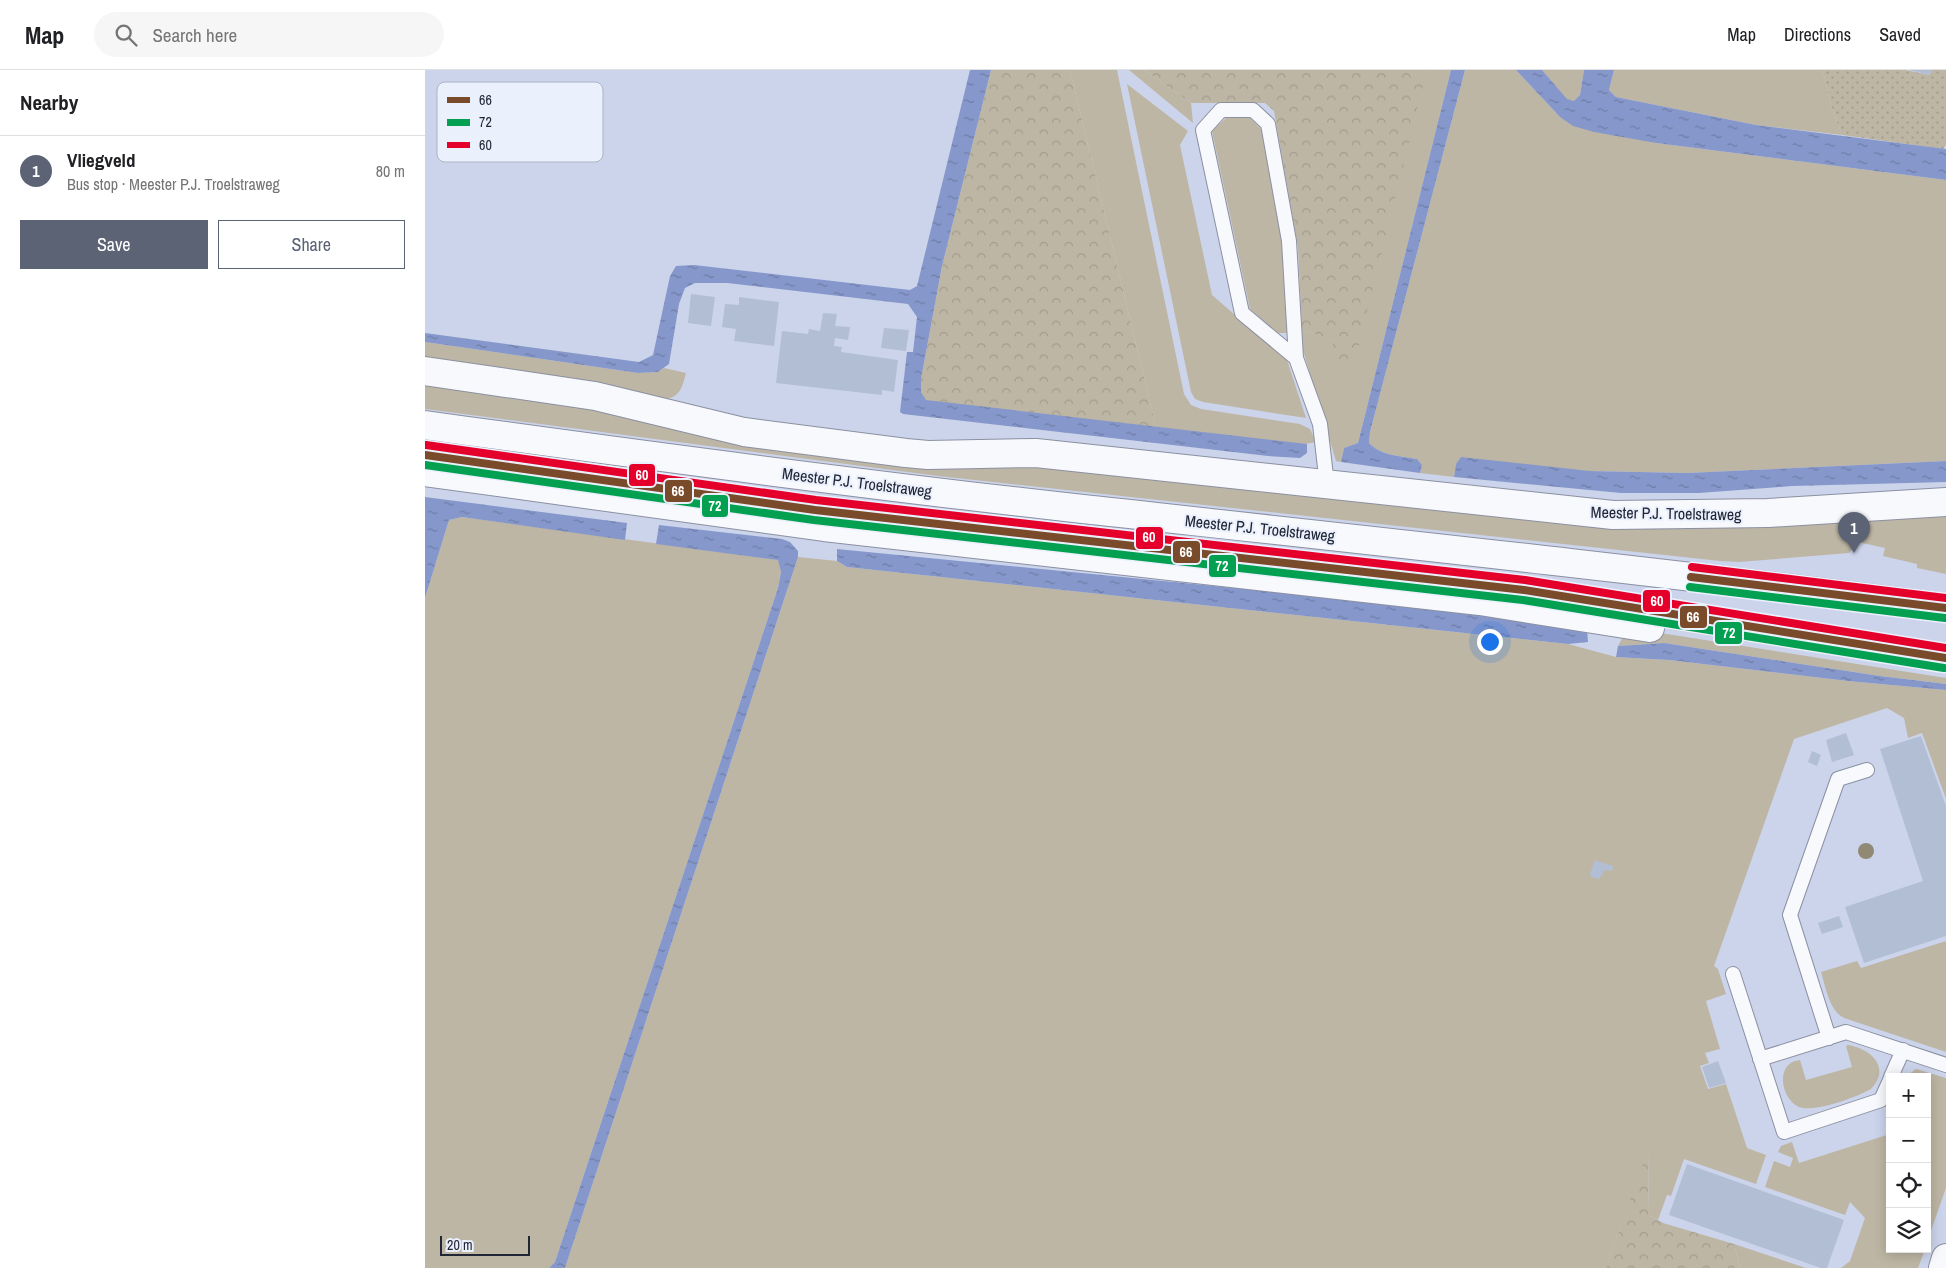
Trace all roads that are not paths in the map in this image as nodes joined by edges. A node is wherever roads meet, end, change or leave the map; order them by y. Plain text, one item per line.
1 (1296, 358) junction
2 (425, 371) edge
3 (425, 424) edge
4 (425, 455) edge
5 (425, 472) edge
6 (1327, 485) junction
7 (1946, 502) edge
8 (1946, 608) edge
9 (1650, 628) dead end
10 (1946, 658) edge
11 (1867, 770) dead end
12 (1733, 974) dead end
13 (1829, 1038) junction
14 (1903, 1050) junction
15 (1760, 1058) junction
16 (1946, 1065) edge
17 (1893, 1073) edge
18 (1886, 1089) edge
19 (1946, 1258) edge
20 (1943, 1268) edge

1 - 1 lane
1 - 6 lane
2 - 6 street, Meester P.J. Troelstraweg
3 - 8 street, Meester P.J. Troelstraweg
4 - 10 lane, Meester P.J. Troelstraweg
5 - 9 street
6 - 7 street, Meester P.J. Troelstraweg
11 - 13 lane
12 - 15 lane
13 - 14 lane
13 - 15 lane
14 - 16 lane
14 - 17 lane
15 - 18 lane
19 - 20 street

